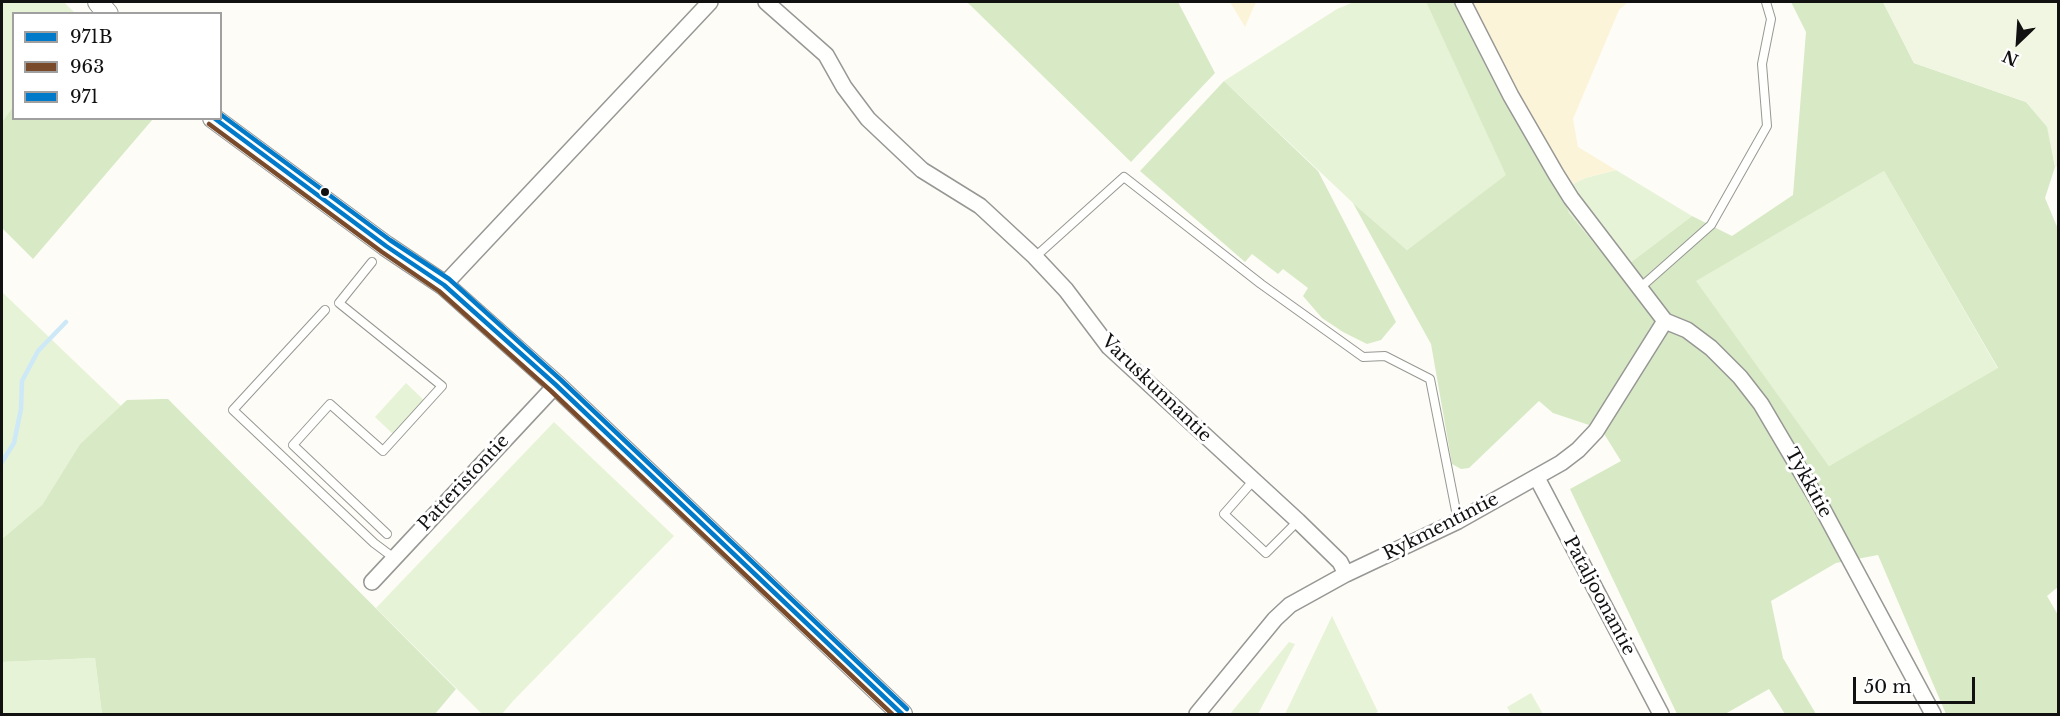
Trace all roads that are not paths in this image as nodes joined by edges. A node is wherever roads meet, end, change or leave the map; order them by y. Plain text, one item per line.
1 (710, 2) edge
2 (766, 2) edge
3 (1463, 2) edge
4 (1766, 2) edge
5 (216, 120) edge
6 (1035, 257) junction
7 (372, 262) dead end
8 (444, 285) junction
9 (1641, 287) junction
10 (325, 310) dead end
11 (1665, 321) junction
12 (556, 386) junction
13 (1537, 478) junction
14 (1253, 481) junction
15 (1298, 521) junction
16 (1458, 521) junction
17 (387, 534) dead end
18 (394, 558) junction
19 (1346, 574) junction
20 (372, 582) dead end
21 (902, 714) edge
22 (1197, 714) edge
23 (1661, 714) edge
24 (1933, 714) edge

1 - 8 street
2 - 6 street, Varuskunnantie
3 - 9 street, Tykkitie
4 - 9 lane
5 - 8 street
6 - 14 street, Varuskunnantie
6 - 16 lane
7 - 17 lane
8 - 12 street
9 - 11 street, Tykkitie
10 - 18 lane
11 - 13 street, Rykmentintie
11 - 24 street, Tykkitie
12 - 18 street, Patteristontie
12 - 21 street
13 - 16 street, Rykmentintie
13 - 23 street, Pataljoonantie
14 - 15 street, Varuskunnantie
14 - 15 lane
15 - 19 street, Varuskunnantie
16 - 19 street, Rykmentintie
18 - 20 street, Patteristontie
19 - 22 street, Rykmentintie

